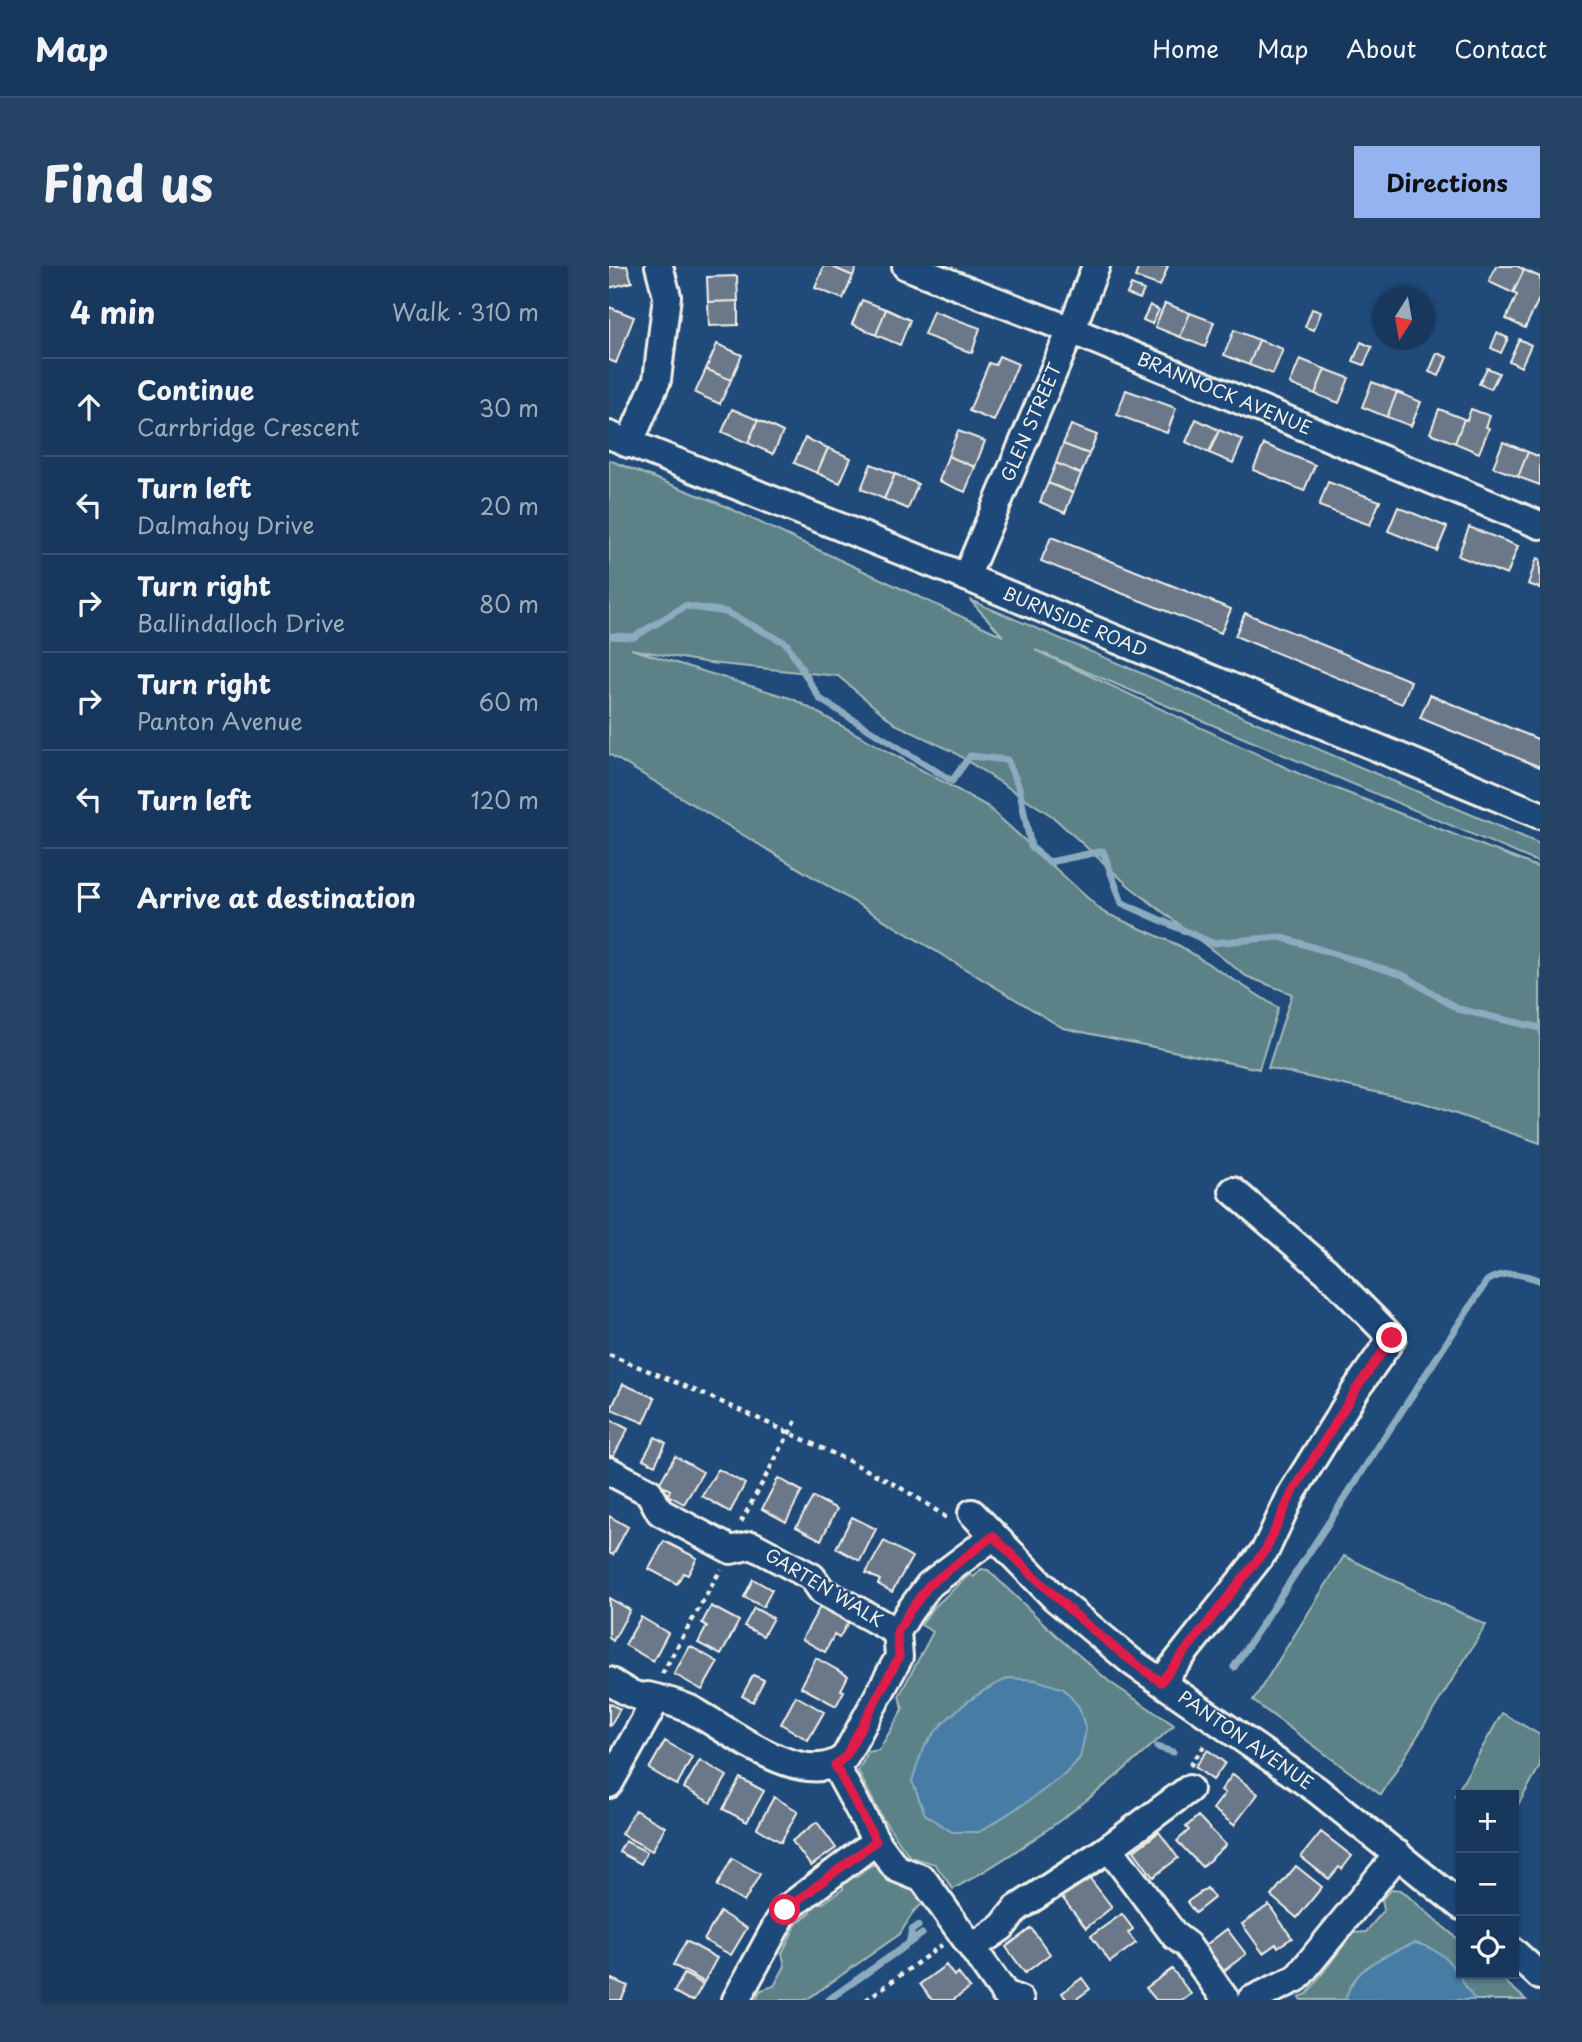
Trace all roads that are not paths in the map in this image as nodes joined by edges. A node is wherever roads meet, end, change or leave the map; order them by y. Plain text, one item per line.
1 (659, 266) edge
2 (906, 266) edge
3 (1096, 266) edge
4 (1071, 330) junction
5 (619, 439) edge
6 (1540, 525) edge
7 (966, 577) junction
8 (1540, 815) edge
9 (1233, 1191) dead end
10 (609, 1471) edge
11 (972, 1513) dead end
12 (985, 1542) junction
13 (897, 1632) junction
14 (609, 1681) edge
15 (1161, 1682) junction
16 (653, 1698) junction
17 (835, 1765) junction
18 (609, 1784) edge
19 (1189, 1789) dead end
20 (876, 1841) junction
21 (1109, 1848) junction
22 (1398, 1854) junction
23 (1456, 1902) edge
24 (967, 1938) junction
25 (1519, 1957) edge
26 (1540, 1976) edge
27 (1288, 1992) edge
28 (736, 2000) edge
29 (1020, 2000) edge
30 (1226, 2000) edge
31 (1251, 2000) edge

1 - 5 street
2 - 4 street, BRANNOCK AVENUE
3 - 4 street, GLEN STREET
4 - 6 street, BRANNOCK AVENUE
4 - 7 street, GLEN STREET
5 - 7 street, BURNSIDE ROAD
7 - 8 street, BURNSIDE ROAD
9 - 15 street
10 - 13 street, GARTEN WALK
11 - 12 street, PANTON AVENUE
12 - 13 street
12 - 15 street, PANTON AVENUE
13 - 17 street
14 - 16 street
15 - 22 street, PANTON AVENUE
16 - 17 street
16 - 18 street
17 - 20 street
19 - 21 street
20 - 24 street
20 - 28 street
21 - 24 street
21 - 30 street
22 - 23 street, PANTON AVENUE
22 - 27 street
24 - 29 street
25 - 26 street
27 - 31 street

